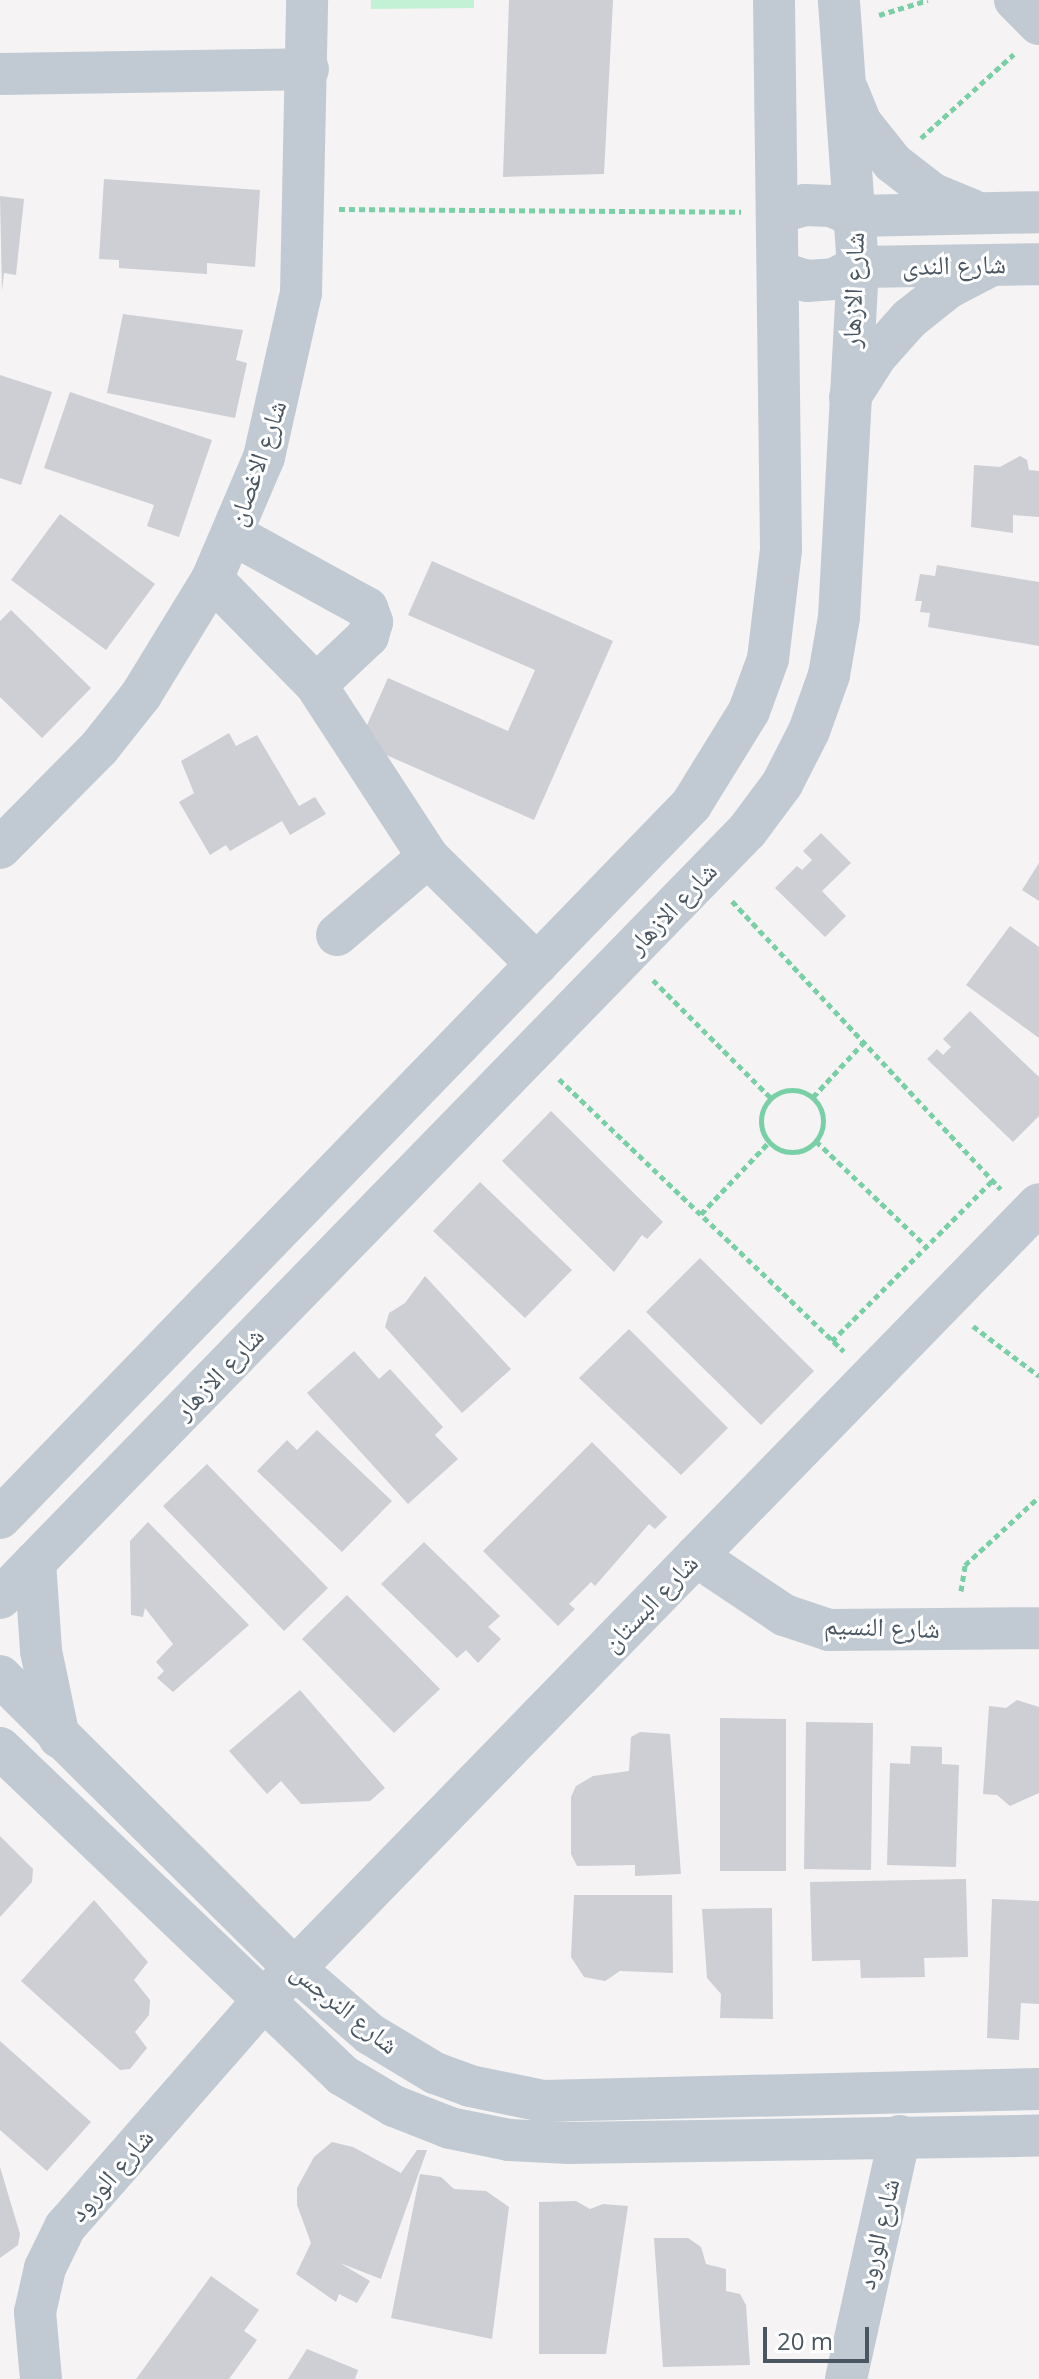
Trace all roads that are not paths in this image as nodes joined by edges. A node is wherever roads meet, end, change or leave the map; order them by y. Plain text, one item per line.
1 (307, 0) edge
2 (774, 0) edge
3 (1015, 0) edge
4 (840, 14) edge
5 (1028, 38) edge
6 (308, 69) junction
7 (0, 74) edge
8 (841, 76) junction
9 (1039, 212) edge
10 (777, 213) junction
11 (980, 214) junction
12 (855, 216) junction
13 (1039, 264) edge
14 (992, 265) junction
15 (858, 267) junction
16 (778, 272) junction
17 (850, 398) junction
18 (234, 535) junction
19 (212, 579) junction
20 (316, 685) junction
21 (0, 848) edge
22 (428, 857) junction
23 (337, 935) dead end
24 (537, 964) junction
25 (1033, 1210) edge
26 (0, 1518) edge
27 (696, 1556) junction
28 (35, 1562) junction
29 (0, 1598) edge
30 (1039, 1628) edge
31 (0, 1676) edge
32 (60, 1739) junction
33 (8, 1760) edge
34 (294, 1968) junction
35 (261, 2003) junction
36 (1039, 2089) edge
37 (941, 2092) junction
38 (851, 2094) junction
39 (900, 2136) junction
40 (941, 2136) junction
41 (1039, 2136) edge
42 (853, 2137) junction
43 (41, 2379) edge
44 (846, 2379) edge

1 - 6 street, شارع الاغصان
2 - 10 street
3 - 5 street
4 - 8 street, شارع الازهار
6 - 7 street
6 - 18 street, شارع الاغصان
8 - 11 street
8 - 12 street, شارع الازهار
9 - 11 street, شارع الندى
10 - 12 street, شارع الندى
10 - 16 street
11 - 12 street, شارع الندى
12 - 15 street, شارع الازهار
13 - 14 street, شارع الندى
14 - 15 street, شارع الندى
14 - 17 street
15 - 16 street, شارع الندى
15 - 17 street, شارع الازهار
16 - 24 street
17 - 28 street, شارع الازهار
18 - 19 street, شارع الاغصان
18 - 20 street
19 - 20 street
19 - 21 street, شارع الاغصان
20 - 22 street
22 - 23 street
22 - 24 street
24 - 26 street
25 - 27 street, شارع البستان
27 - 30 street, شارع النسيم
27 - 34 street, شارع البستان
28 - 29 street, شارع الازهار
28 - 32 street
31 - 32 street, شارع النرجس
32 - 34 street, شارع النرجس
33 - 35 street, شارع النرجس
34 - 35 street, شارع البستان
34 - 38 street, شارع النرجس
35 - 42 street, شارع النرجس
35 - 43 street, شارع الورود
36 - 37 street, شارع النرجس
37 - 38 street, شارع النرجس
37 - 40 street
38 - 42 street
39 - 40 street, شارع النرجس
39 - 42 street, شارع النرجس
39 - 44 street, شارع الورود
40 - 41 street, شارع النرجس

